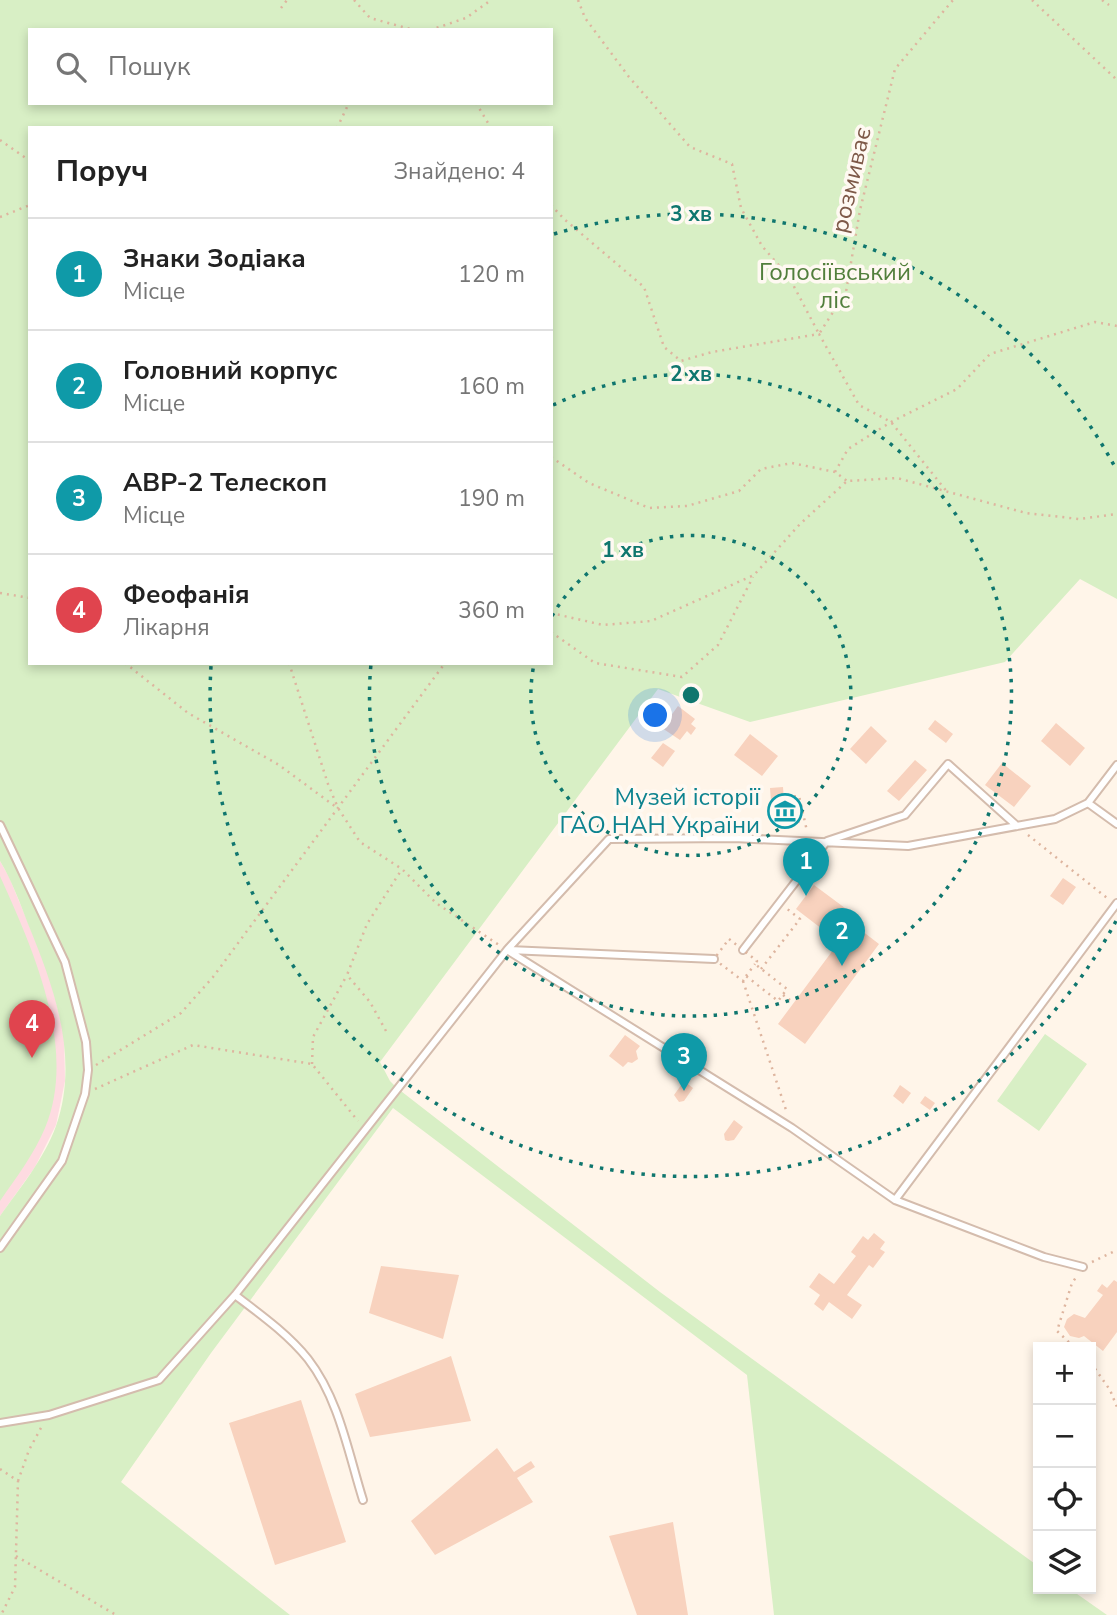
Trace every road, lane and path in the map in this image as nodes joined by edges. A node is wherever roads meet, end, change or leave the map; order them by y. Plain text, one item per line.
1 (287, 0) edge
2 (354, 0) edge
3 (491, 0) edge
4 (578, 0) edge
5 (953, 0) edge
6 (1032, 0) edge
7 (1102, 0) edge
8 (1109, 5) dead end
9 (281, 8) dead end
10 (406, 28) edge
11 (436, 28) edge
12 (1117, 80) edge
13 (348, 105) edge
14 (477, 105) edge
15 (338, 126) edge
16 (490, 126) edge
17 (0, 140) edge
18 (28, 160) edge
19 (28, 206) edge
20 (553, 207) edge
21 (0, 217) edge
22 (1117, 326) edge
23 (819, 334) junction
24 (891, 422) junction
25 (553, 458) edge
26 (835, 472) junction
27 (847, 481) junction
28 (948, 493) junction
29 (1117, 514) edge
30 (754, 575) junction
31 (0, 593) edge
32 (28, 598) edge
33 (553, 613) edge
34 (553, 633) edge
35 (128, 665) edge
36 (290, 665) edge
37 (444, 665) edge
38 (1117, 765) edge
39 (787, 797) dead end
40 (1088, 803) junction
41 (338, 808) junction
42 (1117, 824) edge
43 (0, 825) edge
44 (1017, 826) junction
45 (808, 841) junction
46 (827, 841) junction
47 (402, 869) junction
48 (779, 903) junction
49 (1116, 904) edge
50 (507, 950) junction
51 (743, 950) junction
52 (714, 959) junction
53 (755, 964) junction
54 (761, 969) junction
55 (347, 975) junction
56 (746, 976) junction
57 (743, 981) junction
58 (783, 995) junction
59 (790, 1000) dead end
60 (386, 1031) dead end
61 (312, 1064) junction
62 (88, 1070) junction
63 (85, 1094) junction
64 (792, 1128) junction
65 (365, 1129) junction
66 (895, 1200) junction
67 (0, 1248) edge
68 (1117, 1250) edge
69 (1083, 1267) junction
70 (235, 1295) junction
71 (1068, 1342) edge
72 (1096, 1370) edge
73 (1117, 1406) edge
74 (49, 1415) junction
75 (0, 1423) edge
76 (0, 1469) edge
77 (18, 1481) junction
78 (363, 1500) dead end
79 (16, 1556) junction
80 (1, 1615) edge
81 (116, 1615) edge

1 - 9 path
2 - 10 path
3 - 11 path
4 - 23 path
5 - 23 path, розмиває
6 - 12 path
7 - 8 path
13 - 15 path
14 - 16 path
17 - 18 path
19 - 21 path
20 - 23 path
22 - 24 path
23 - 24 path
24 - 26 path
24 - 28 path
25 - 26 path
26 - 27 path
27 - 28 path
27 - 30 path
28 - 29 path
30 - 33 path
30 - 34 path
31 - 32 path
35 - 41 path
36 - 41 path
37 - 41 path
38 - 40 lane
39 - 45 path
40 - 42 lane
40 - 44 lane
41 - 47 path
41 - 62 path
43 - 62 lane
44 - 46 lane
44 - 46 lane
44 - 49 path
45 - 46 lane
45 - 50 lane
46 - 48 lane
47 - 50 path
47 - 55 path
48 - 51 lane
48 - 54 path
49 - 66 lane
50 - 52 lane
50 - 64 lane
50 - 65 lane
51 - 52 path
51 - 53 path
52 - 57 path
53 - 54 path
53 - 56 path
54 - 58 path
55 - 60 path
55 - 61 path
56 - 57 path
56 - 58 path
57 - 64 path
58 - 59 path
61 - 63 path
61 - 65 path
62 - 63 lane
63 - 67 lane
64 - 66 lane
65 - 70 lane
66 - 69 lane
68 - 69 path
69 - 71 path
70 - 74 lane
70 - 78 lane
72 - 73 path
74 - 75 lane
74 - 77 path
76 - 77 path
77 - 79 path
79 - 80 path
79 - 81 path

